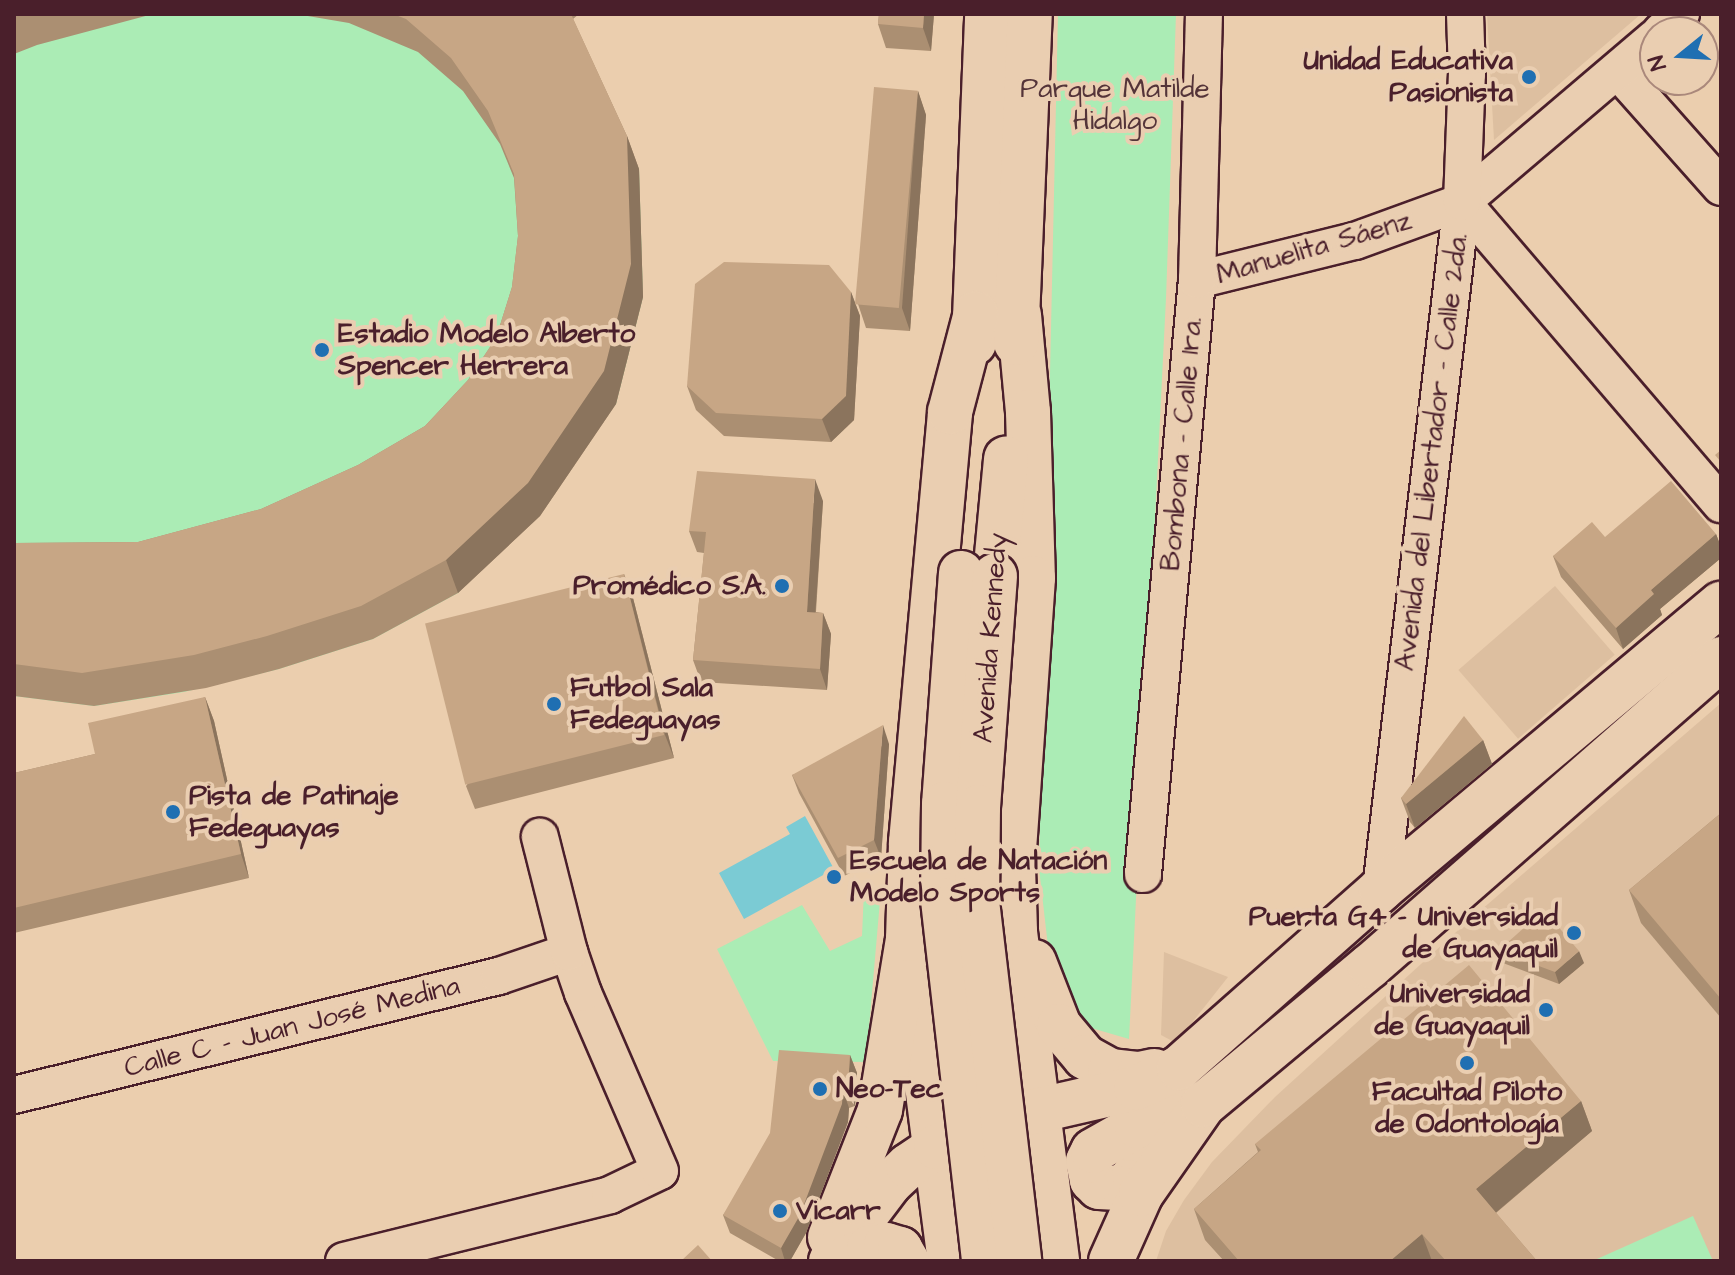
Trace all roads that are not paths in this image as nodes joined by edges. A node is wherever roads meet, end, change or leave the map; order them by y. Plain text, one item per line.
1 (987, 14) edge
2 (1030, 14) edge
3 (1204, 14) edge
4 (1465, 14) edge
5 (1639, 52) edge
6 (1618, 71) junction
7 (1721, 187) edge
8 (1462, 202) junction
9 (1197, 280) junction
10 (997, 314) junction
11 (1721, 504) edge
12 (978, 574) junction
13 (1721, 604) edge
14 (1721, 659) edge
15 (540, 837) dead end
16 (1013, 867) junction
17 (1143, 874) dead end
18 (1381, 889) junction
19 (908, 939) junction
20 (569, 952) junction
21 (1020, 986) junction
22 (915, 996) junction
23 (1186, 1061) junction
24 (14, 1095) edge
25 (1203, 1105) junction
26 (1036, 1110) junction
27 (936, 1147) junction
28 (1127, 1240) edge
29 (344, 1261) edge
30 (821, 1261) edge
31 (831, 1261) edge
32 (841, 1261) edge
33 (907, 1261) edge
34 (950, 1261) edge
35 (984, 1261) edge
36 (1019, 1261) edge
37 (1057, 1261) edge
38 (1111, 1261) edge

1 - 10 main road, Avenida Kennedy
2 - 10 main road, Avenida Kennedy
3 - 9 street, Bombona - Calle 1ra.
4 - 8 street, Avenida del Libertador - Calle 2da.
5 - 6 street, Manuelita Sáenz
6 - 7 street
6 - 8 street, Manuelita Sáenz
8 - 9 street, Manuelita Sáenz
8 - 11 street
8 - 18 street, Avenida del Libertador - Calle 2da.
9 - 17 street, Bombona - Calle 1ra.
10 - 12 main road, Avenida Kennedy
10 - 16 main road
10 - 19 main road
12 - 35 main road, Avenida Kennedy, bridge
12 - 36 main road, Avenida Kennedy, bridge
13 - 18 main road
14 - 25 main road
15 - 20 street
16 - 21 main road
16 - 23 main road
18 - 23 main road
19 - 22 main road
19 - 30 main road
20 - 24 street, Calle C - Juan José Medina
20 - 29 street
21 - 22 main road
21 - 26 main road
22 - 27 main road
23 - 25 main road
23 - 26 main road
25 - 28 main road
26 - 27 main road
26 - 37 main road
27 - 31 main road
27 - 34 main road
28 - 38 main road
32 - 33 main road

